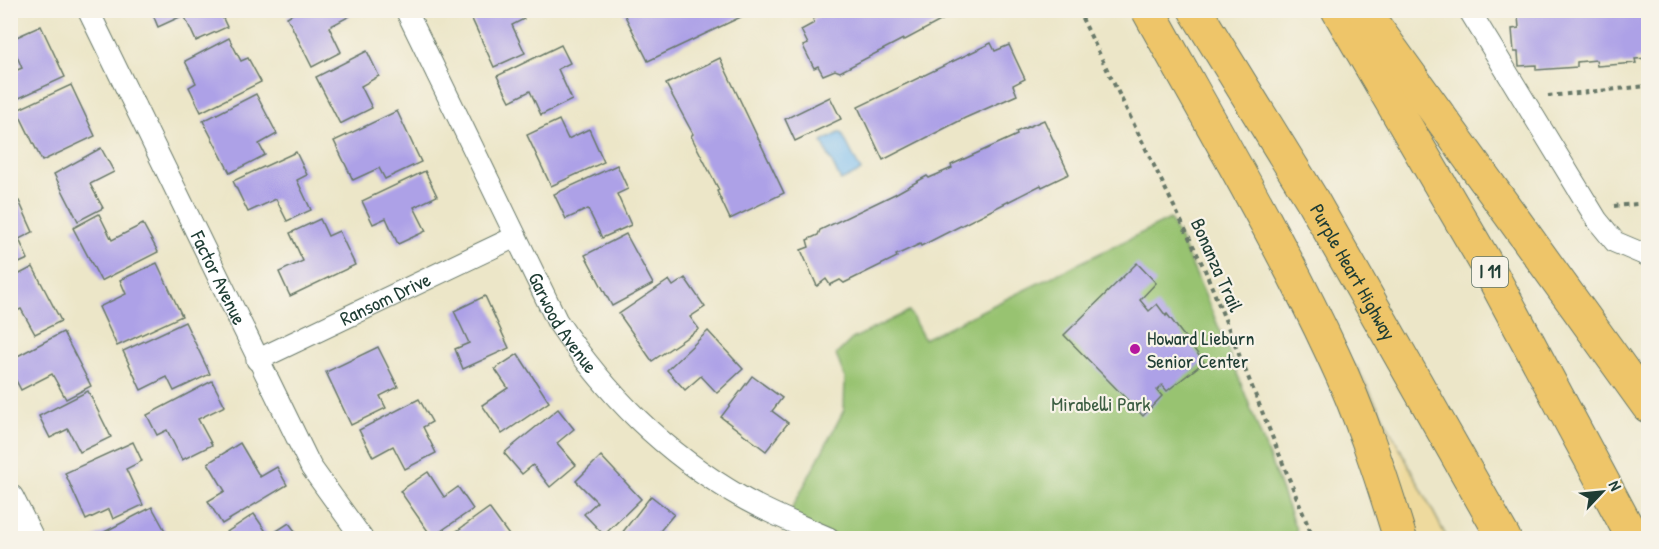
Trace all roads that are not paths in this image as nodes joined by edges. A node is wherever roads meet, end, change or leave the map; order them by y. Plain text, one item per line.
1 (88, 10) edge
2 (406, 10) edge
3 (1148, 10) edge
4 (1195, 10) edge
5 (1338, 10) edge
6 (1363, 10) edge
7 (1469, 10) edge
8 (514, 237) junction
9 (1648, 256) edge
10 (257, 360) junction
11 (1648, 406) edge
12 (10, 498) edge
13 (30, 538) edge
14 (362, 538) edge
15 (828, 538) edge
16 (1400, 538) edge
17 (1504, 538) edge
18 (1633, 538) edge

1 - 10 street, Factor Avenue
2 - 8 street, Garwood Avenue
3 - 16 highway
4 - 17 highway, Purple Heart Highway
5 - 18 highway, I 11
6 - 11 highway
7 - 9 street
8 - 10 street, Ransom Drive
8 - 15 street, Garwood Avenue
10 - 14 street, Factor Avenue
12 - 13 street

